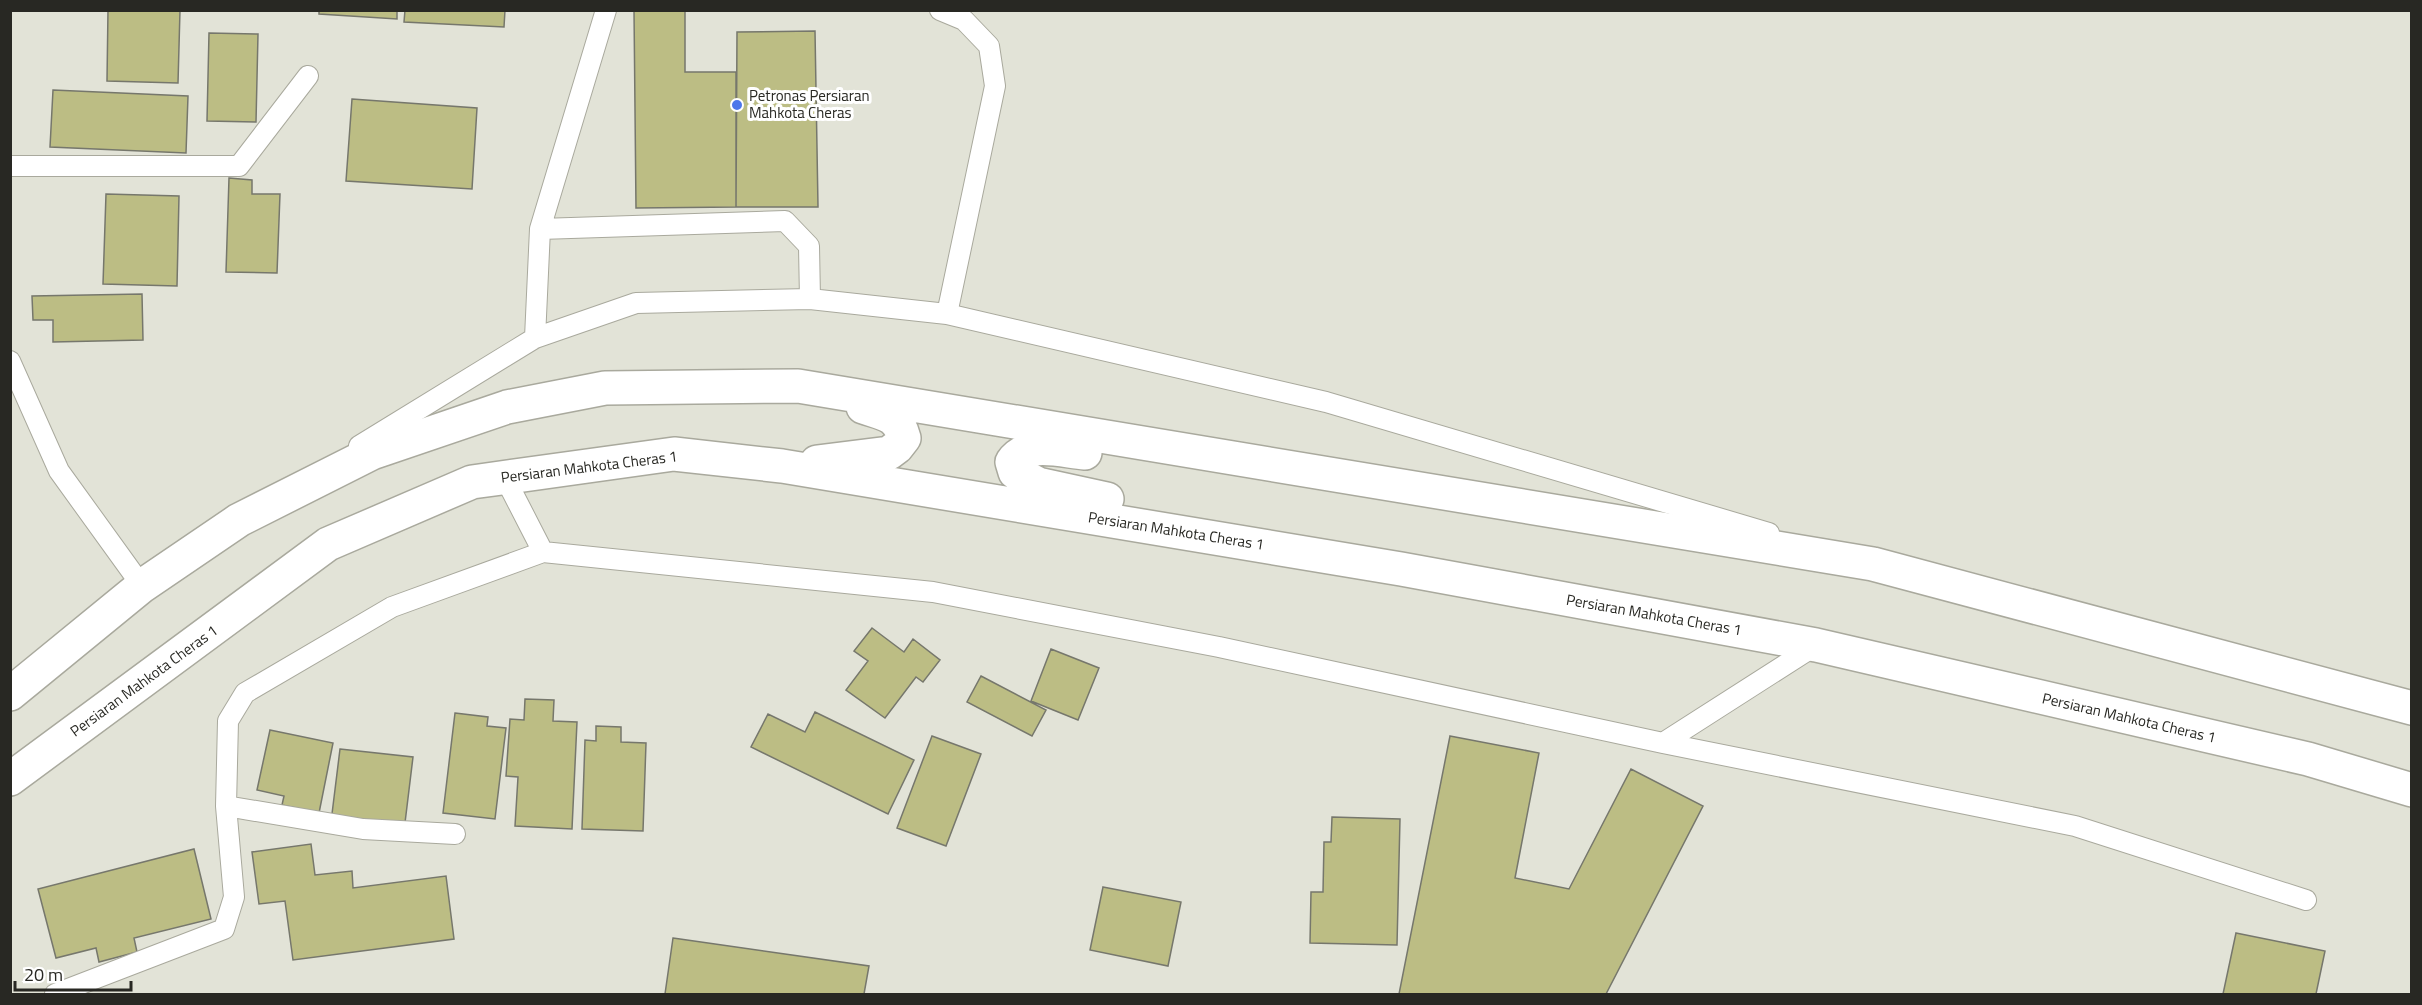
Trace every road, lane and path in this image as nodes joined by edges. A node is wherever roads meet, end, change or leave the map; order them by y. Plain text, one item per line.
1 (606, 10) edge
2 (940, 10) edge
3 (308, 76) dead end
4 (10, 166) edge
5 (540, 229) junction
6 (810, 299) junction
7 (947, 314) junction
8 (535, 338) junction
9 (10, 361) edge
10 (798, 386) junction
11 (782, 466) junction
12 (505, 478) junction
13 (1393, 483) junction
14 (239, 520) junction
15 (543, 552) junction
16 (1873, 564) junction
17 (1401, 569) junction
18 (142, 585) junction
19 (1816, 645) junction
20 (10, 694) edge
21 (2412, 708) edge
22 (1664, 743) junction
23 (16, 775) edge
24 (2412, 789) edge
25 (10, 801) edge
26 (226, 806) junction
27 (455, 834) dead end
28 (2306, 900) dead end
29 (55, 994) edge

1 - 5 lane
2 - 7 lane
3 - 4 lane
5 - 6 lane
5 - 8 lane
6 - 7 lane
6 - 8 lane
7 - 16 lane
8 - 14 lane
9 - 18 lane
10 - 11 main road
10 - 13 main road
10 - 14 main road
11 - 12 main road, Persiaran Mahkota Cheras 1
11 - 17 main road, Persiaran Mahkota Cheras 1
12 - 15 lane
12 - 23 main road, Persiaran Mahkota Cheras 1
13 - 16 main road
13 - 17 main road
14 - 18 main road
15 - 22 lane
15 - 26 lane
16 - 21 main road
17 - 19 main road, Persiaran Mahkota Cheras 1
18 - 20 main road
19 - 22 lane
19 - 24 main road, Persiaran Mahkota Cheras 1
22 - 28 lane
23 - 25 main road
26 - 27 lane
26 - 29 lane

